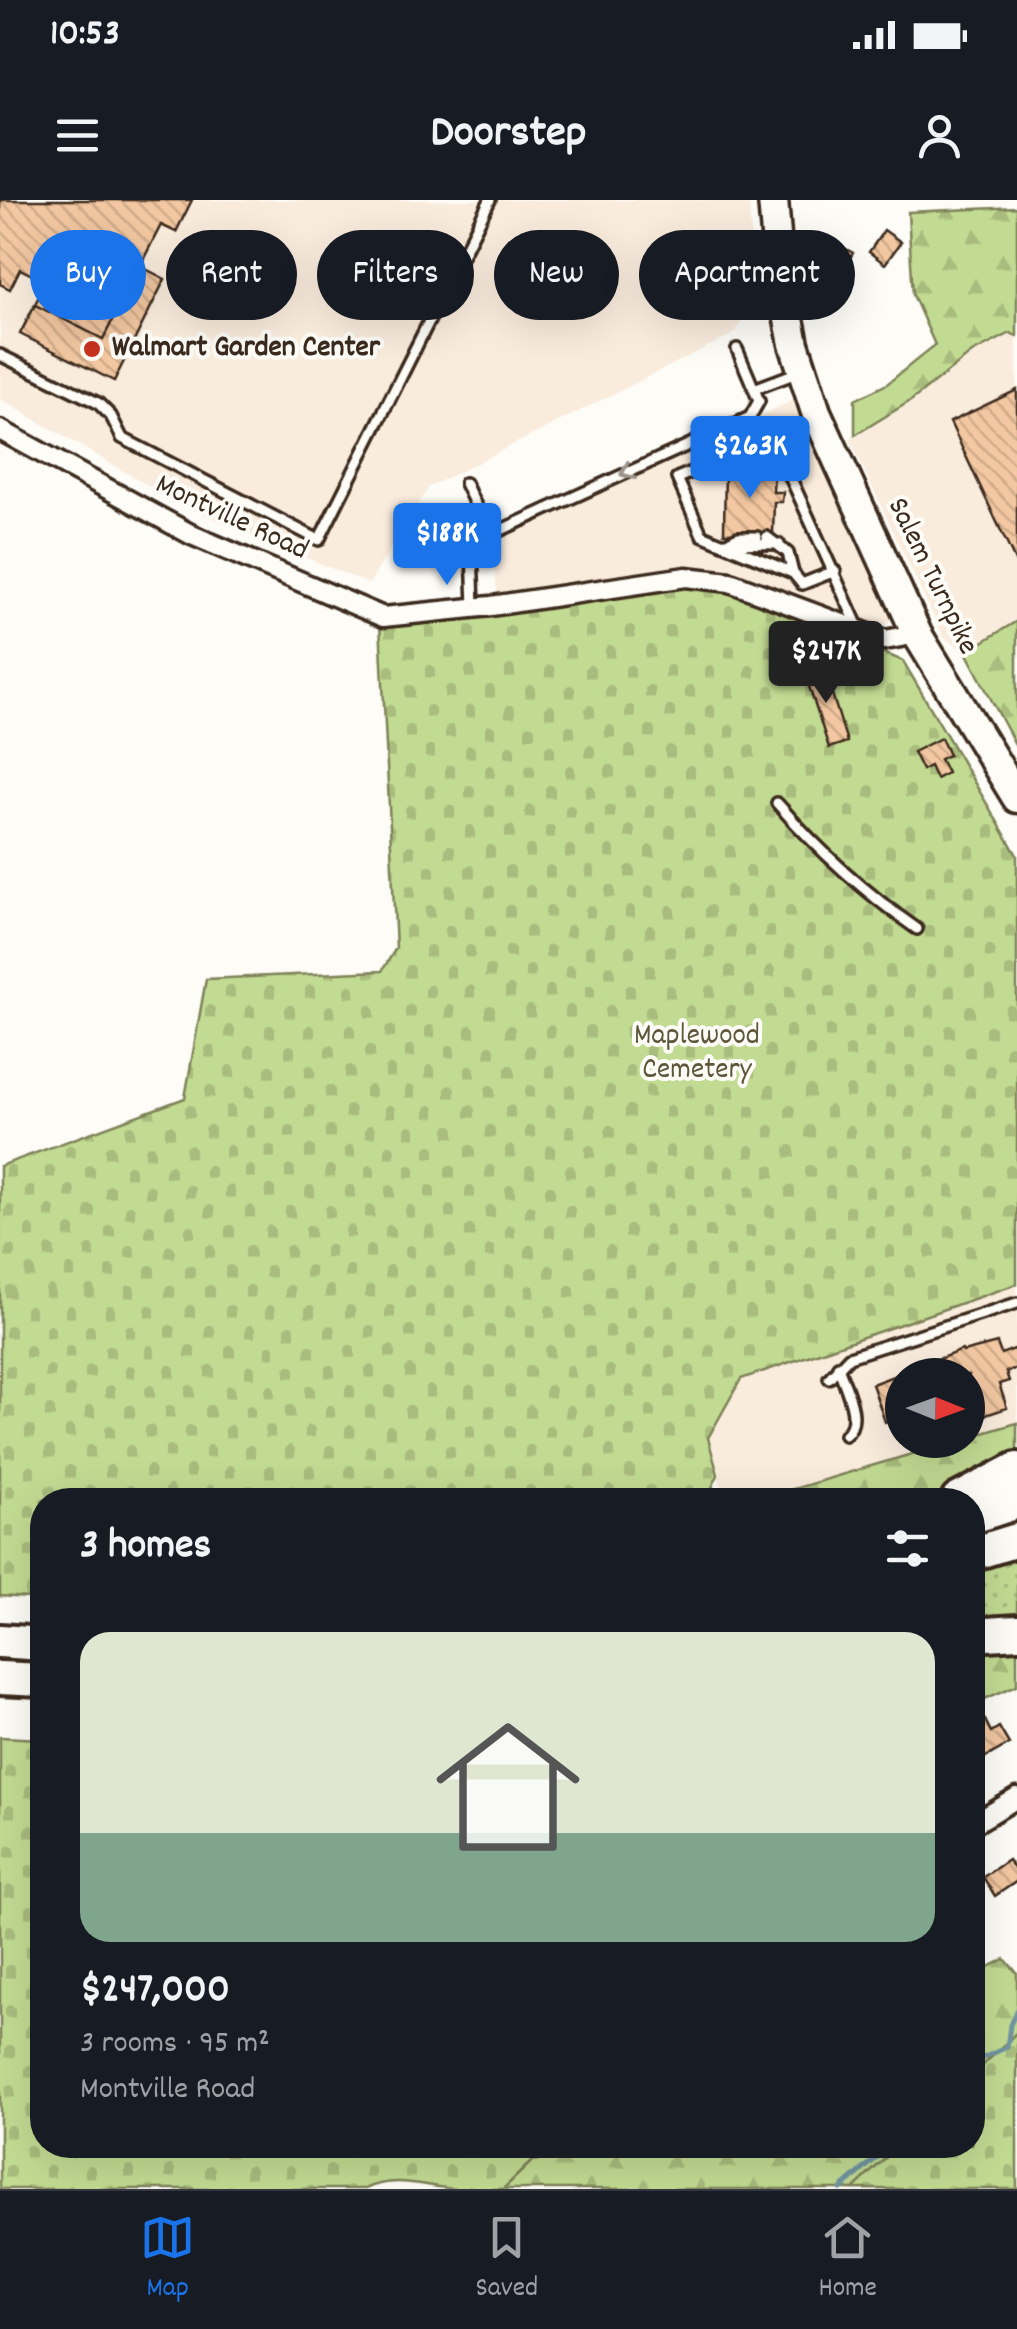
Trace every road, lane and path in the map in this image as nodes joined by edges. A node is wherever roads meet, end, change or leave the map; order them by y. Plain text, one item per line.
1 (490, 200) edge
2 (774, 200) edge
3 (737, 349) dead end
4 (0, 355) edge
5 (802, 371) junction
6 (754, 389) junction
7 (0, 430) edge
8 (465, 483) dead end
9 (489, 534) junction
10 (722, 542) junction
11 (779, 544) junction
12 (835, 571) junction
13 (793, 573) junction
14 (802, 584) junction
15 (474, 608) junction
16 (797, 609) junction
17 (862, 634) junction
18 (917, 634) junction
19 (1017, 798) edge
20 (777, 803) dead end
21 (917, 930) dead end
22 (1017, 1303) edge
23 (838, 1366) junction
24 (830, 1378) dead end
25 (846, 1435) dead end
26 (1017, 1468) edge
27 (980, 1488) edge
28 (1017, 1502) edge
29 (985, 1513) edge
30 (1017, 1540) edge
31 (985, 1550) edge
32 (1017, 1632) edge
33 (985, 1634) edge
34 (0, 1642) edge
35 (30, 1643) edge
36 (0, 1678) edge
37 (30, 1679) edge
38 (1017, 1798) edge
39 (985, 1817) edge

1 - 4 lane
2 - 5 main road, Salem Turnpike
3 - 6 lane
5 - 6 lane
5 - 18 main road, Salem Turnpike
6 -> 9 lane
7 - 15 street, Montville Road
8 - 9 lane
9 - 15 lane
10 - 11 lane
10 - 11 lane
10 - 12 lane
10 - 13 lane
11 - 13 lane
12 - 14 lane
12 - 17 lane
13 - 14 lane
14 - 16 lane
15 - 16 street, Montville Road
16 - 17 street, Montville Road
17 - 18 street, Montville Road
18 - 19 main road, Salem Turnpike
20 - 21 lane
22 - 23 lane
23 - 24 lane
23 - 25 lane
26 - 27 highway
28 - 29 highway
30 - 31 highway
32 - 33 highway
34 - 35 highway
36 - 37 highway
38 - 39 street

